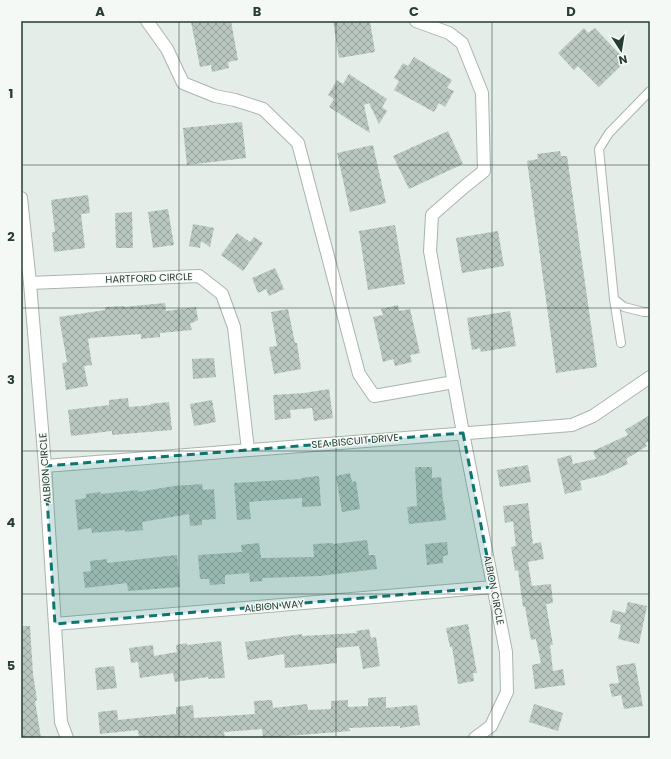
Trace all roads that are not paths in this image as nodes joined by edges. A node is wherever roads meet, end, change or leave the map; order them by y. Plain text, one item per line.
1 (147, 21) edge
2 (416, 21) edge
3 (650, 91) edge
4 (21, 198) edge
5 (30, 283) junction
6 (614, 299) junction
7 (650, 312) edge
8 (621, 344) dead end
9 (650, 377) edge
10 (454, 382) junction
11 (463, 433) junction
12 (248, 450) junction
13 (46, 466) junction
14 (493, 587) junction
15 (55, 624) junction
16 (67, 738) edge
17 (475, 738) edge

1 - 10 street
2 - 10 street, ALBION CIRCLE
3 - 6 lane
4 - 5 street, ALBION CIRCLE
5 - 12 street, HARTFORD CIRCLE
5 - 13 street, ALBION CIRCLE
6 - 7 lane
6 - 8 lane
9 - 11 street, SEA BISCUIT DRIVE
10 - 11 street, ALBION CIRCLE
11 - 12 street, SEA BISCUIT DRIVE
11 - 14 street, ALBION CIRCLE
12 - 13 street, SEA BISCUIT DRIVE
13 - 15 street, ALBION CIRCLE
14 - 15 street, ALBION WAY
14 - 17 street, ALBION CIRCLE
15 - 16 street, ALBION CIRCLE

